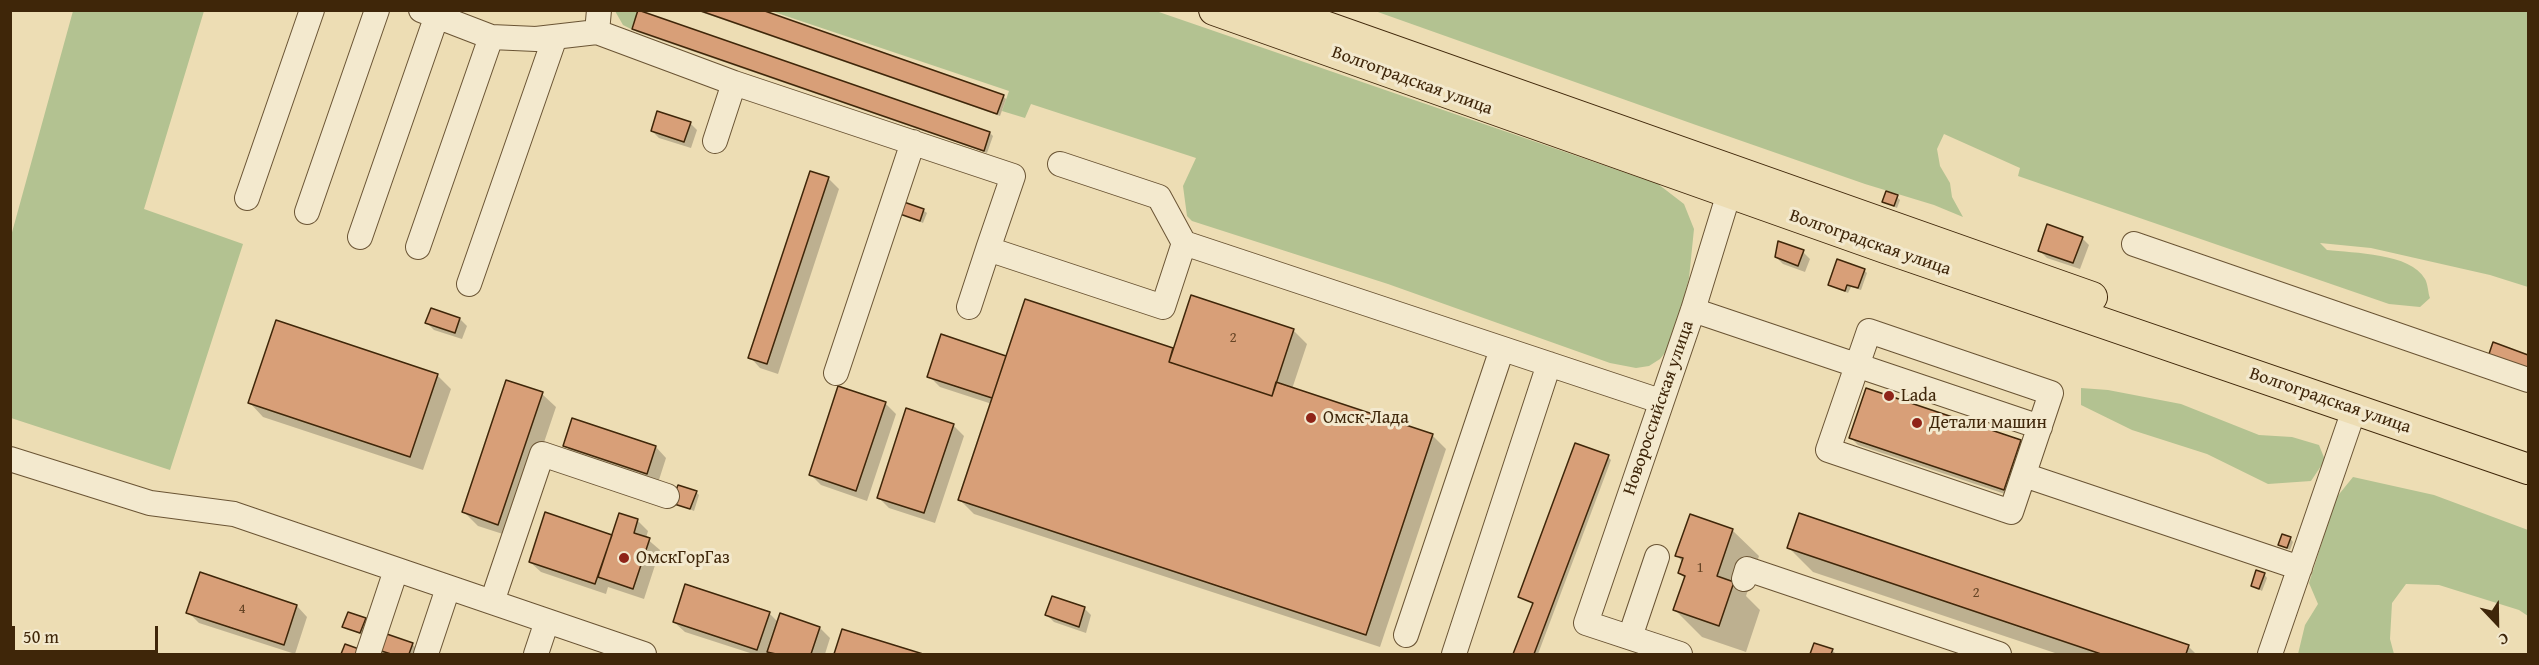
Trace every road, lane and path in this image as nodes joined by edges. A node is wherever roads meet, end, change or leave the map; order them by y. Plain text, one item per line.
1 (312, 10) edge
2 (377, 10) edge
3 (1214, 10) edge
4 (1279, 10) edge
5 (429, 14) edge
6 (598, 21) edge
7 (555, 37) junction
8 (491, 38) junction
9 (734, 83) junction
10 (715, 141) dead end
11 (913, 142) junction
12 (1060, 164) dead end
13 (1729, 193) junction
14 (247, 198) dead end
15 (307, 212) dead end
16 (360, 237) dead end
17 (1184, 243) junction
18 (2134, 244) dead end
19 (418, 247) dead end
20 (988, 249) junction
21 (469, 284) dead end
22 (969, 307) dead end
23 (1693, 310) junction
24 (1502, 349) junction
25 (1549, 364) junction
26 (1857, 366) junction
27 (836, 373) dead end
28 (2529, 381) edge
29 (1660, 401) junction
30 (2354, 410) junction
31 (2040, 427) junction
32 (2529, 448) edge
33 (10, 459) edge
34 (2529, 469) edge
35 (2024, 475) junction
36 (667, 496) dead end
37 (1657, 557) dead end
38 (2300, 568) junction
39 (396, 570) junction
40 (1744, 579) dead end
41 (448, 588) junction
42 (492, 602) junction
43 (547, 621) junction
44 (1406, 635) dead end
45 (1630, 637) junction
46 (368, 654) edge
47 (426, 654) edge
48 (536, 654) edge
49 (644, 654) edge
50 (1454, 654) edge
51 (1680, 654) edge
52 (1999, 654) edge
53 (2270, 654) edge

1 - 14 street
2 - 15 street
3 - 13 main road, Волгоградская улица
4 - 32 main road, Волгоградская улица
5 - 8 street
5 - 16 street
6 - 7 street
6 - 9 street
7 - 8 street
7 - 21 street
8 - 19 street
9 - 10 street
9 - 11 street
11 - 20 street
11 - 27 street
12 - 17 street
13 - 23 street, Новороссийская улица
13 - 30 main road, Волгоградская улица
17 - 20 street
17 - 24 street
18 - 28 street
20 - 22 street
23 - 26 street
23 - 29 street, Новороссийская улица
24 - 25 street
24 - 44 street
25 - 29 street
25 - 50 street
26 - 31 street
26 - 31 street
26 - 35 street
29 - 45 street, Новороссийская улица
30 - 34 main road, Волгоградская улица
30 - 38 street
31 - 35 street
33 - 39 street
35 - 38 street
36 - 42 street
37 - 45 street
38 - 53 street
39 - 41 street
39 - 46 street
40 - 52 street
41 - 42 street
41 - 47 street
42 - 43 street
43 - 48 street
43 - 49 street
45 - 51 street

